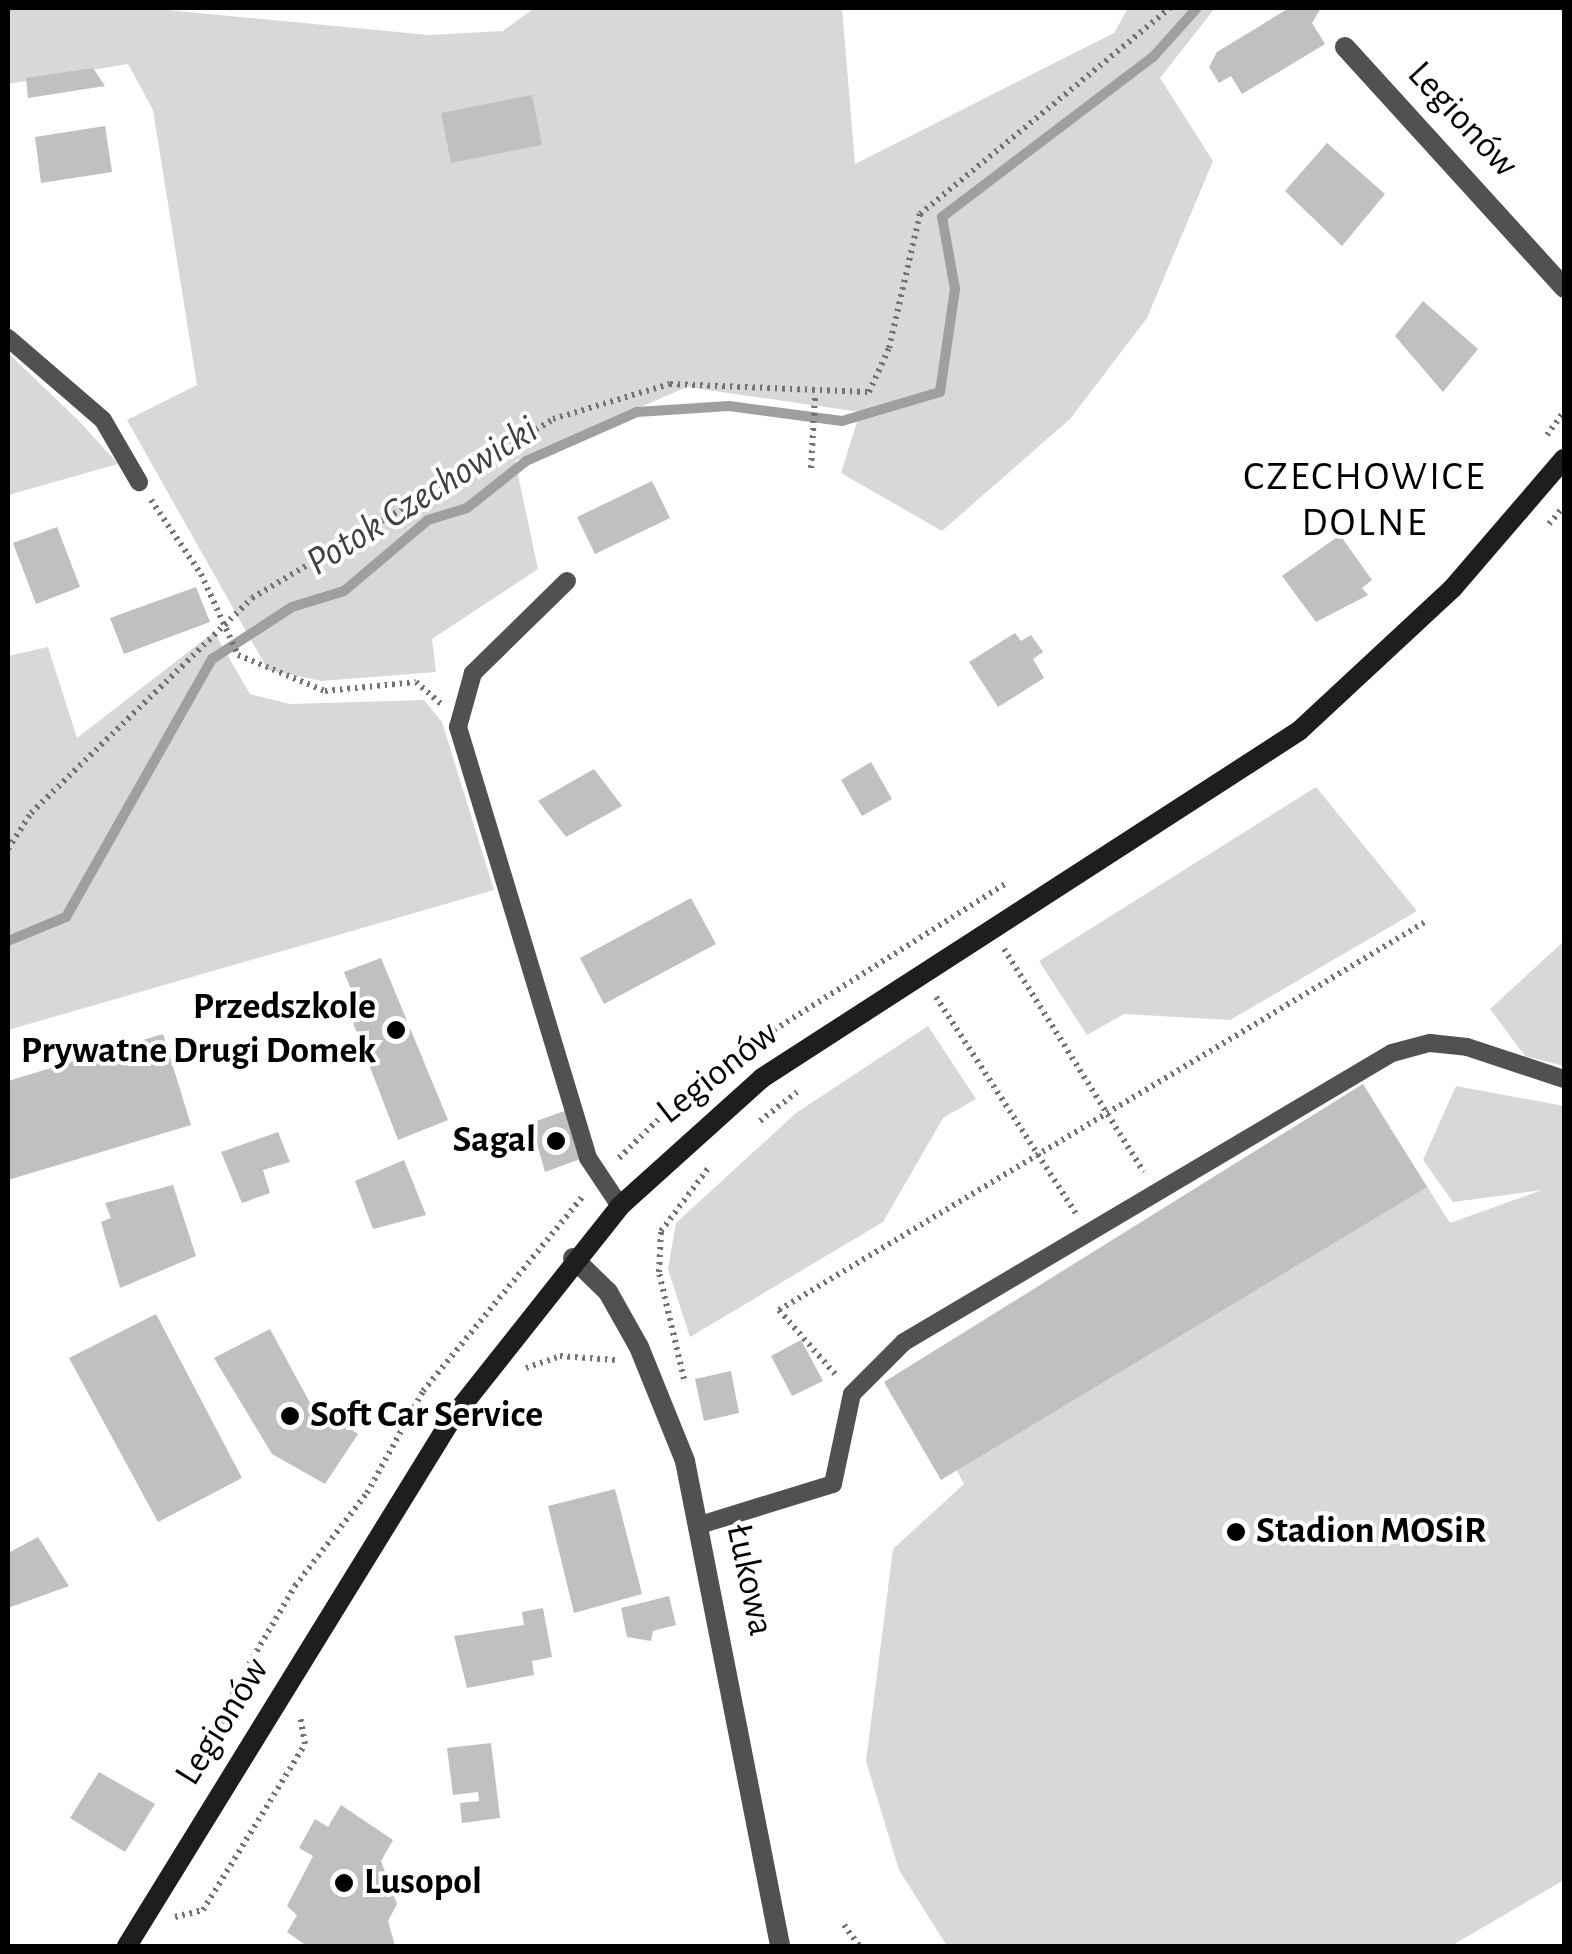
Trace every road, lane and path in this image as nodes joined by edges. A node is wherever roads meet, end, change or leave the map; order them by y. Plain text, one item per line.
1 (1170, 8) edge
2 (1345, 47) dead end
3 (1564, 288) edge
4 (8, 338) edge
5 (815, 400) junction
6 (1564, 412) edge
7 (1541, 444) dead end
8 (1564, 459) edge
9 (811, 468) dead end
10 (139, 482) joint
11 (567, 581) dead end
12 (227, 626) junction
13 (458, 718) junction
14 (8, 849) edge
15 (1022, 874) dead end
16 (1426, 922) dead end
17 (1004, 948) dead end
18 (920, 1000) dead end
19 (1564, 1079) edge
20 (810, 1082) dead end
21 (1109, 1116) junction
22 (753, 1127) dead end
23 (694, 1132) junction
24 (724, 1150) dead end
25 (1041, 1158) junction
26 (712, 1164) junction
27 (1157, 1192) junction
28 (620, 1206) junction
29 (1089, 1233) junction
30 (573, 1258) junction
31 (672, 1330) junction
32 (639, 1347) junction
33 (512, 1384) dead end
34 (686, 1384) dead end
35 (852, 1394) junction
36 (703, 1524) junction
37 (299, 1708) dead end
38 (844, 1925) dead end
39 (164, 1932) dead end
40 (127, 1946) edge
41 (780, 1946) edge
42 (859, 1946) edge

1 - 5 path
2 - 3 street, Legionów
4 - 10 lane
5 - 9 path
5 - 12 path
6 - 7 path
8 - 23 street, Legionów
10 - 12 path
11 - 13 lane
12 - 13 path
12 - 14 path
13 - 28 lane
15 - 23 path
16 - 21 path
17 - 21 path
18 - 25 path
19 - 27 lane
20 - 22 path
21 - 25 path
21 - 27 path
23 - 26 path
23 - 28 street, Legionów
24 - 26 path
25 - 29 path
25 - 35 path
26 - 31 path
27 - 29 lane
28 - 30 street, Legionów
29 - 35 lane
30 - 32 street, Łukowa
30 - 40 street, Legionów
31 - 32 path
31 - 34 path
32 - 33 path
32 - 36 street, Łukowa
35 - 36 lane
36 - 41 street, Łukowa
37 - 39 path
38 - 42 path

